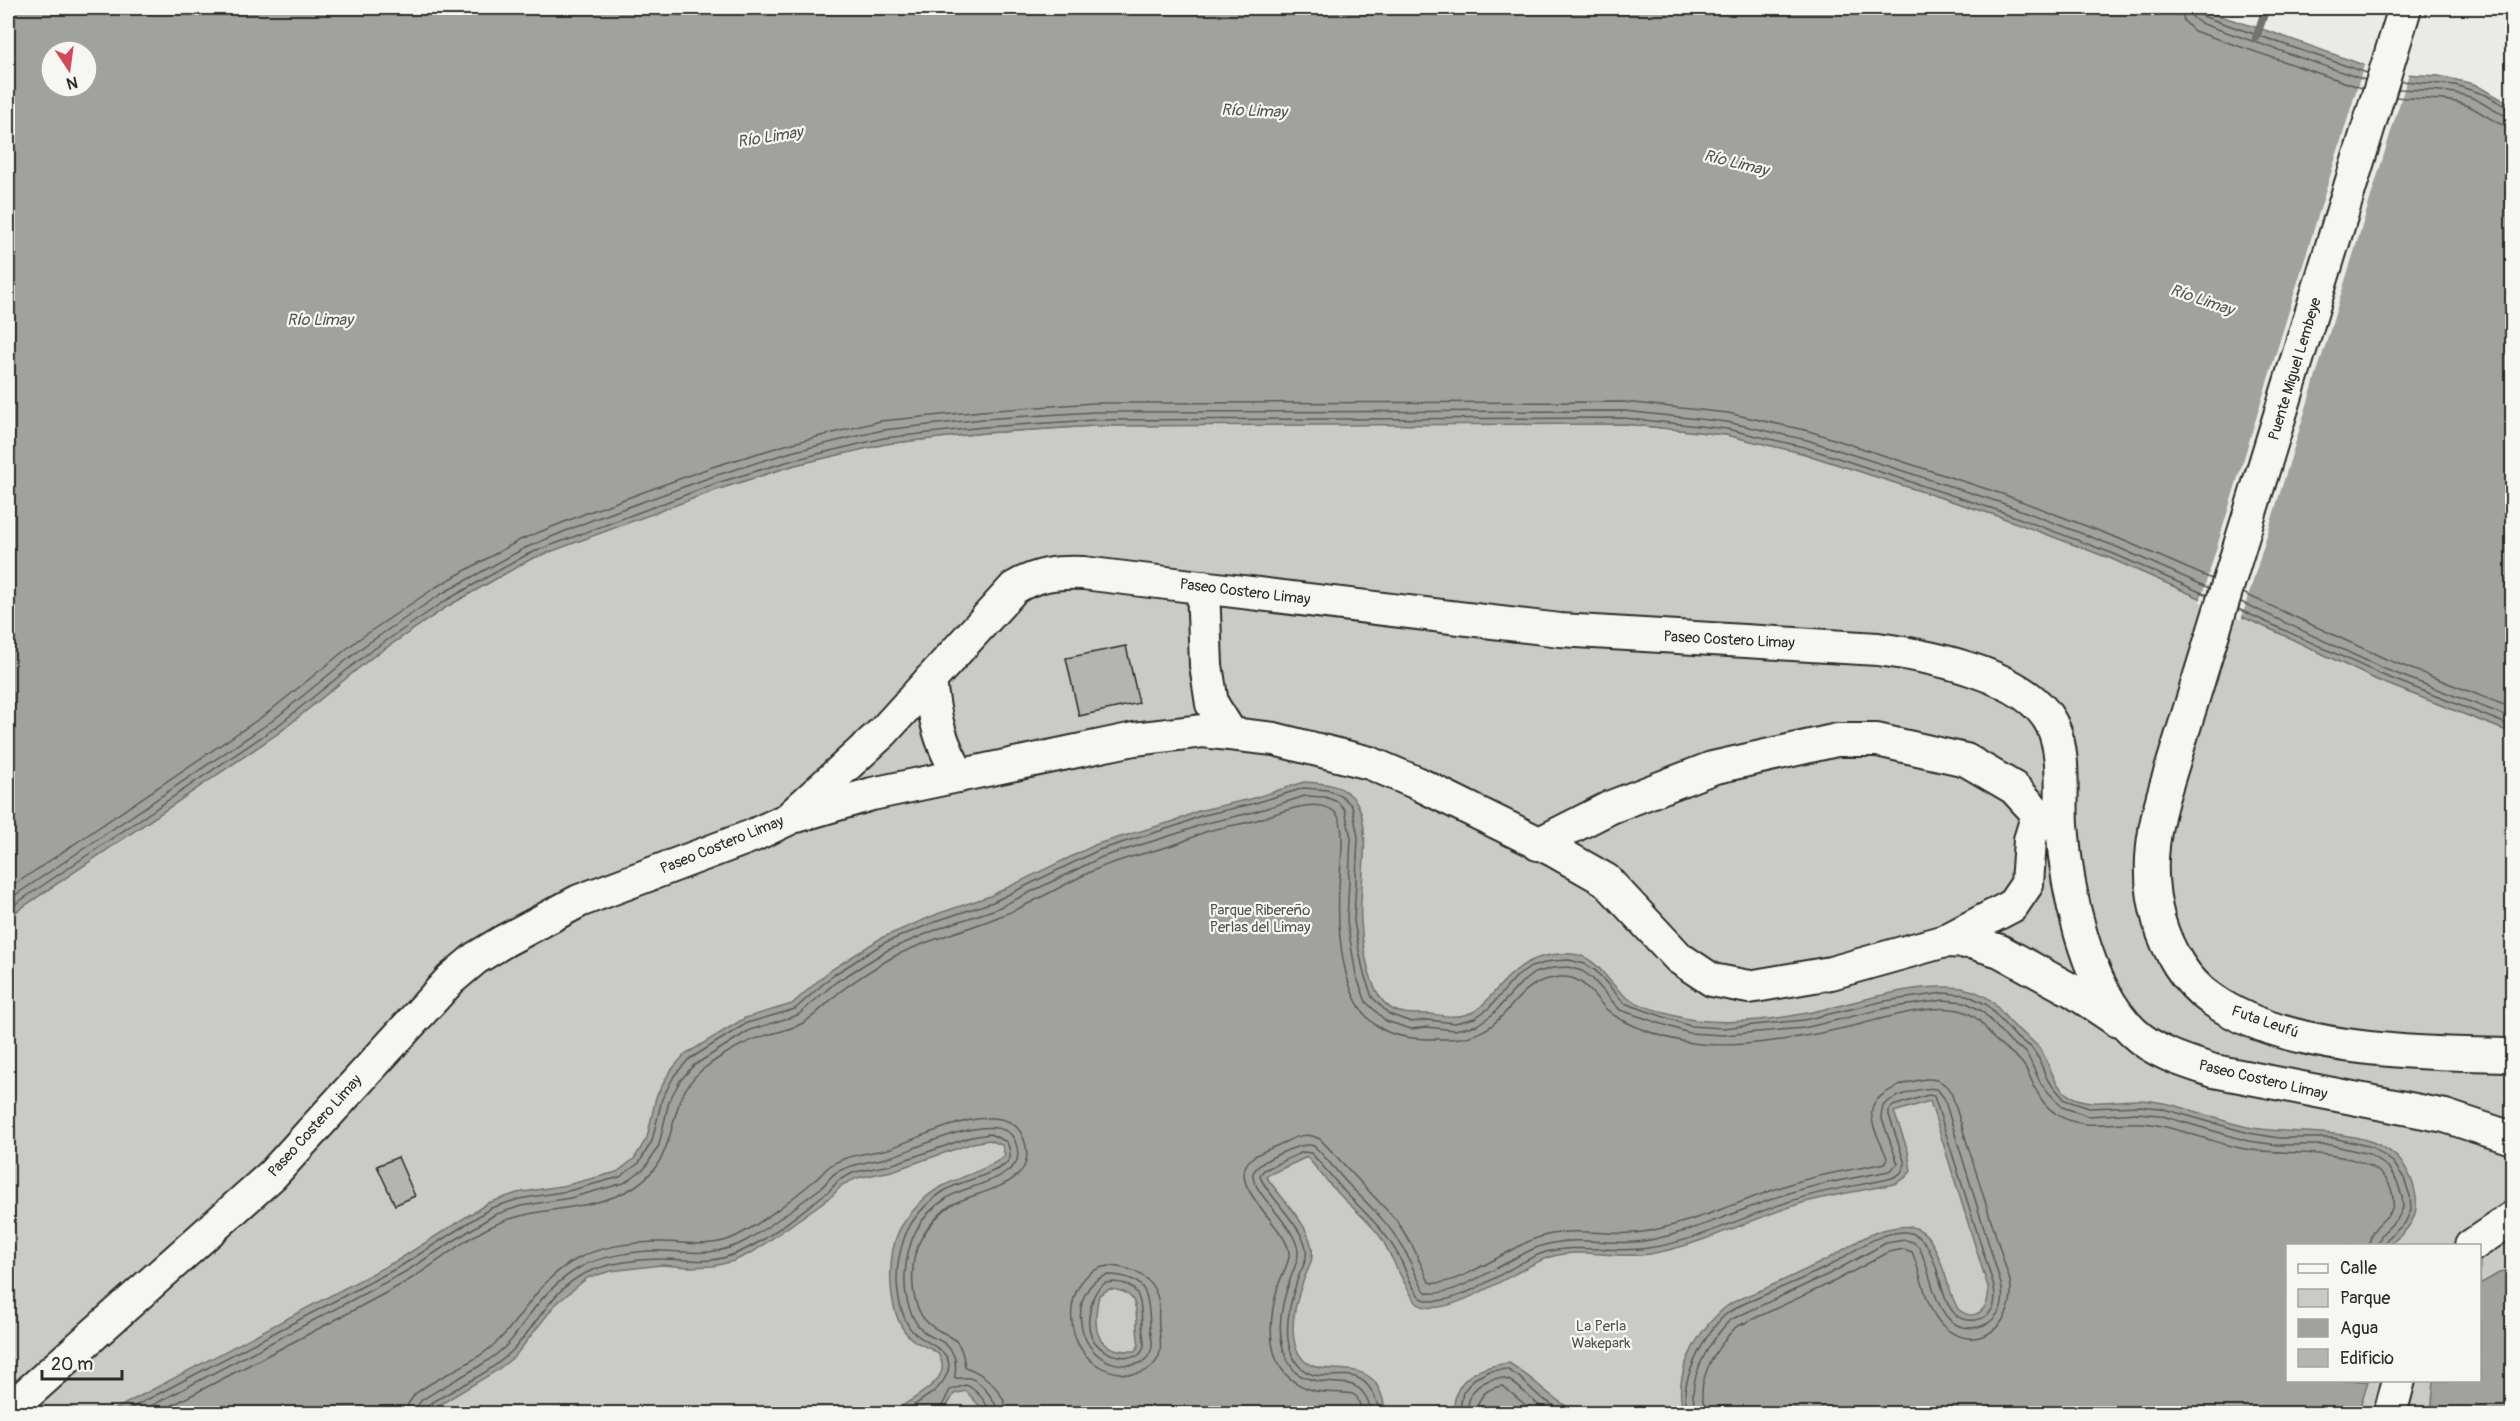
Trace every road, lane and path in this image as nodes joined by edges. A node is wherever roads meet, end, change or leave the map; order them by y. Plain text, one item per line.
1 (2404, 12) edge
2 (1203, 587) junction
3 (930, 680) junction
4 (2187, 722) joint
5 (1232, 734) junction
6 (960, 776) junction
7 (2050, 815) junction
8 (788, 819) junction
9 (1538, 844) junction
10 (1945, 940) junction
11 (2133, 1032) junction
12 (2512, 1055) edge
13 (2512, 1138) edge
14 (2512, 1218) edge
15 (2472, 1244) edge
16 (2398, 1382) edge
17 (8, 1408) edge
18 (2390, 1413) edge

1 - 4 street, Puente Miguel Lembeye
2 - 3 street, Paseo Costero Limay
2 - 5 street
2 - 7 street, Paseo Costero Limay
3 - 6 street
3 - 8 street, Paseo Costero Limay
4 - 12 street, Futa Leufú
5 - 6 street
5 - 9 street
6 - 8 street
7 - 9 street
7 - 10 street
7 - 11 street, Paseo Costero Limay
8 - 17 street, Paseo Costero Limay
9 - 10 street
10 - 11 street
11 - 13 street, Paseo Costero Limay
14 - 15 street
16 - 18 street

